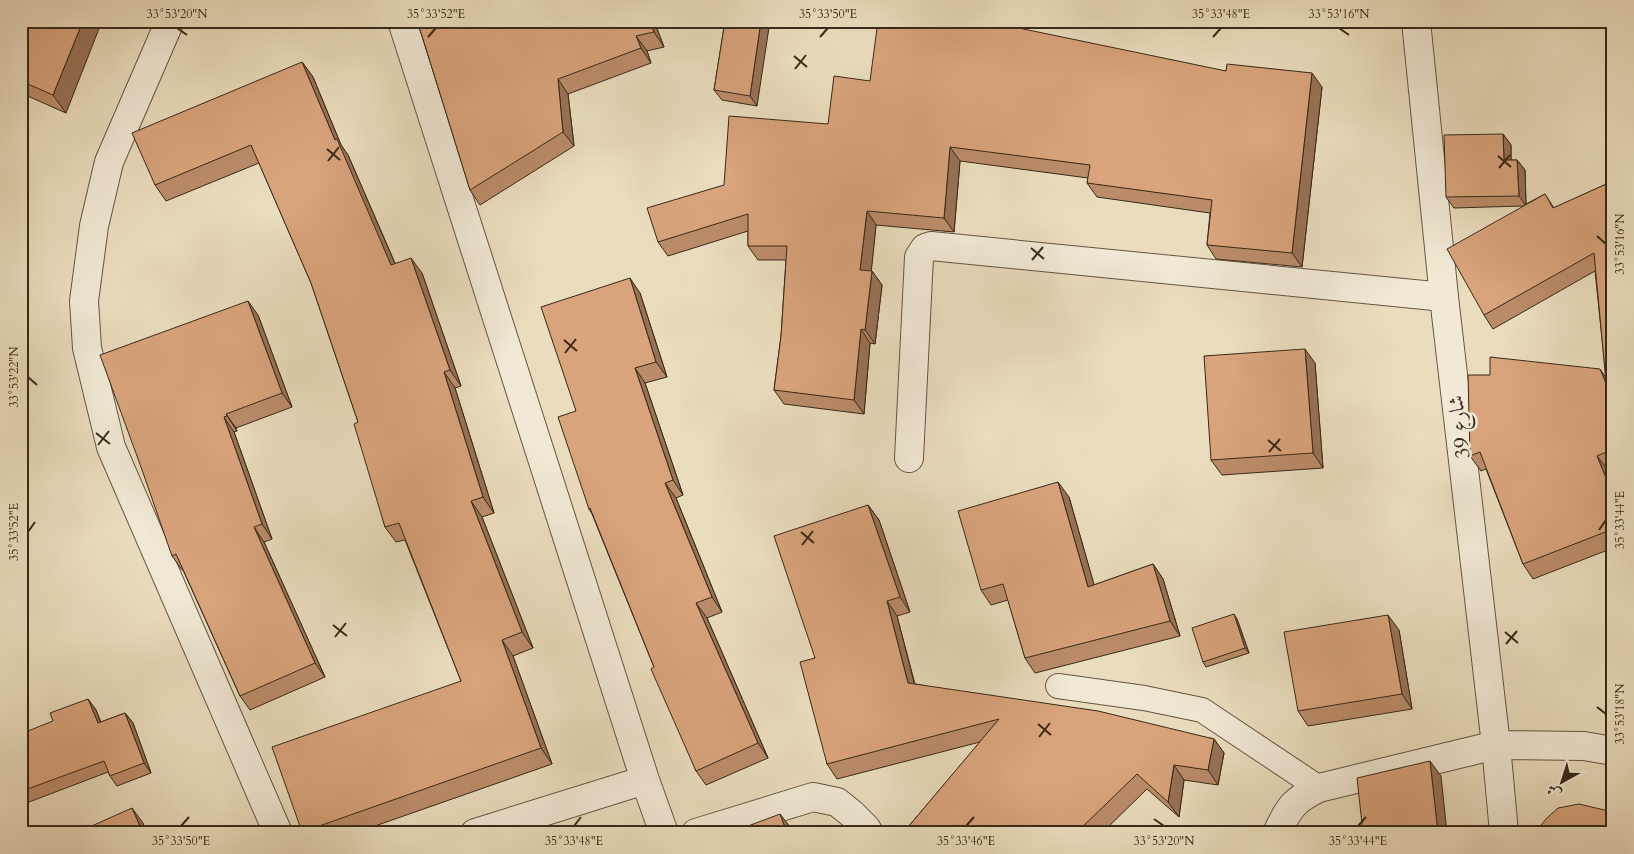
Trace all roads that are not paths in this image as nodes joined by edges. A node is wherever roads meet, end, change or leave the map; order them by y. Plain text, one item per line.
1 (170, 21) edge
2 (402, 21) edge
3 (1416, 21) edge
4 (1444, 297) junction
5 (909, 458) dead end
6 (1058, 686) dead end
7 (1496, 745) junction
8 (1613, 751) edge
9 (645, 780) junction
10 (1320, 788) junction
11 (278, 833) edge
12 (475, 833) edge
13 (664, 833) edge
14 (696, 833) edge
15 (869, 833) edge
16 (1277, 833) edge
17 (1504, 833) edge

1 - 11 street
2 - 9 street
3 - 4 street, شارع 39
4 - 5 street
4 - 7 street, شارع 39
6 - 10 lane
7 - 8 street
7 - 10 street
7 - 17 street, شارع 39
9 - 12 street
9 - 13 street
10 - 16 street
14 - 15 street

